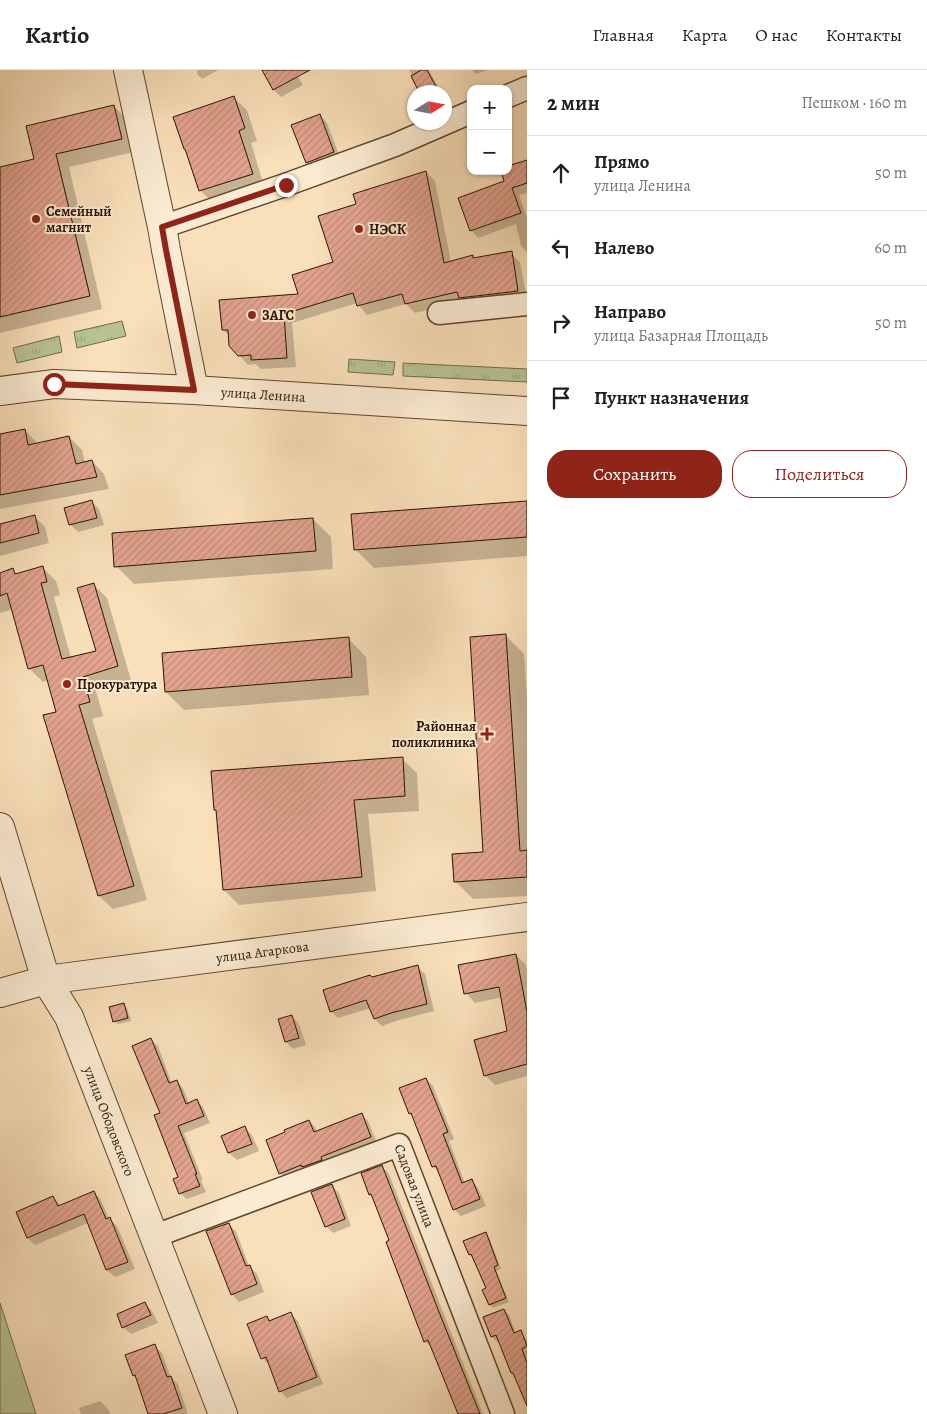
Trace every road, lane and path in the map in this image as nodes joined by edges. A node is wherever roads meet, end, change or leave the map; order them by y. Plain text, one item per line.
1 (128, 70) edge
2 (527, 88) edge
3 (512, 94) edge
4 (467, 114) edge
5 (162, 227) junction
6 (527, 304) edge
7 (439, 313) dead end
8 (194, 390) junction
9 (0, 391) edge
10 (527, 412) edge
11 (0, 827) edge
12 (527, 917) edge
13 (46, 980) junction
14 (0, 993) edge
15 (155, 1236) junction
16 (223, 1414) edge
17 (503, 1414) edge

1 - 5 street
2 - 3 street
4 - 5 street
5 - 8 street
6 - 7 street
8 - 9 street, улица Ленина
8 - 10 street, улица Ленина
11 - 13 street, улица Ободовского
12 - 13 street, улица Агаркова
13 - 14 street, улица Агаркова
13 - 15 street, улица Ободовского
15 - 16 street, улица Ободовского
15 - 17 street, Садовая улица

